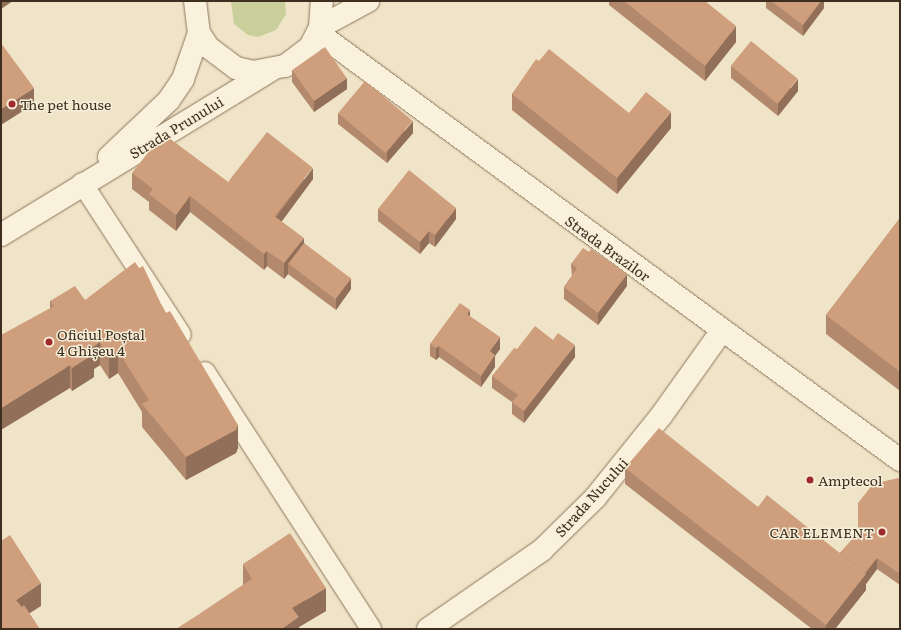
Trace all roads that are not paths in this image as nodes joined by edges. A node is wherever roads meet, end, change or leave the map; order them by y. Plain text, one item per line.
1 (322, 1) edge
2 (368, 1) edge
3 (193, 13) edge
4 (319, 30) junction
5 (270, 71) junction
6 (82, 183) junction
7 (1, 235) edge
8 (722, 332) junction
9 (900, 460) edge
10 (372, 629) edge
11 (428, 629) edge

1 - 4 street
2 - 4 street
3 - 5 street
3 - 6 street, Strada Prunului
4 - 5 street, Strada Prunului
4 - 8 street, Strada Brazilor
5 - 6 street, Strada Prunului
6 - 7 street, Strada Prunului
6 - 10 street
8 - 9 street, Strada Brazilor
8 - 11 street, Strada Nucului

